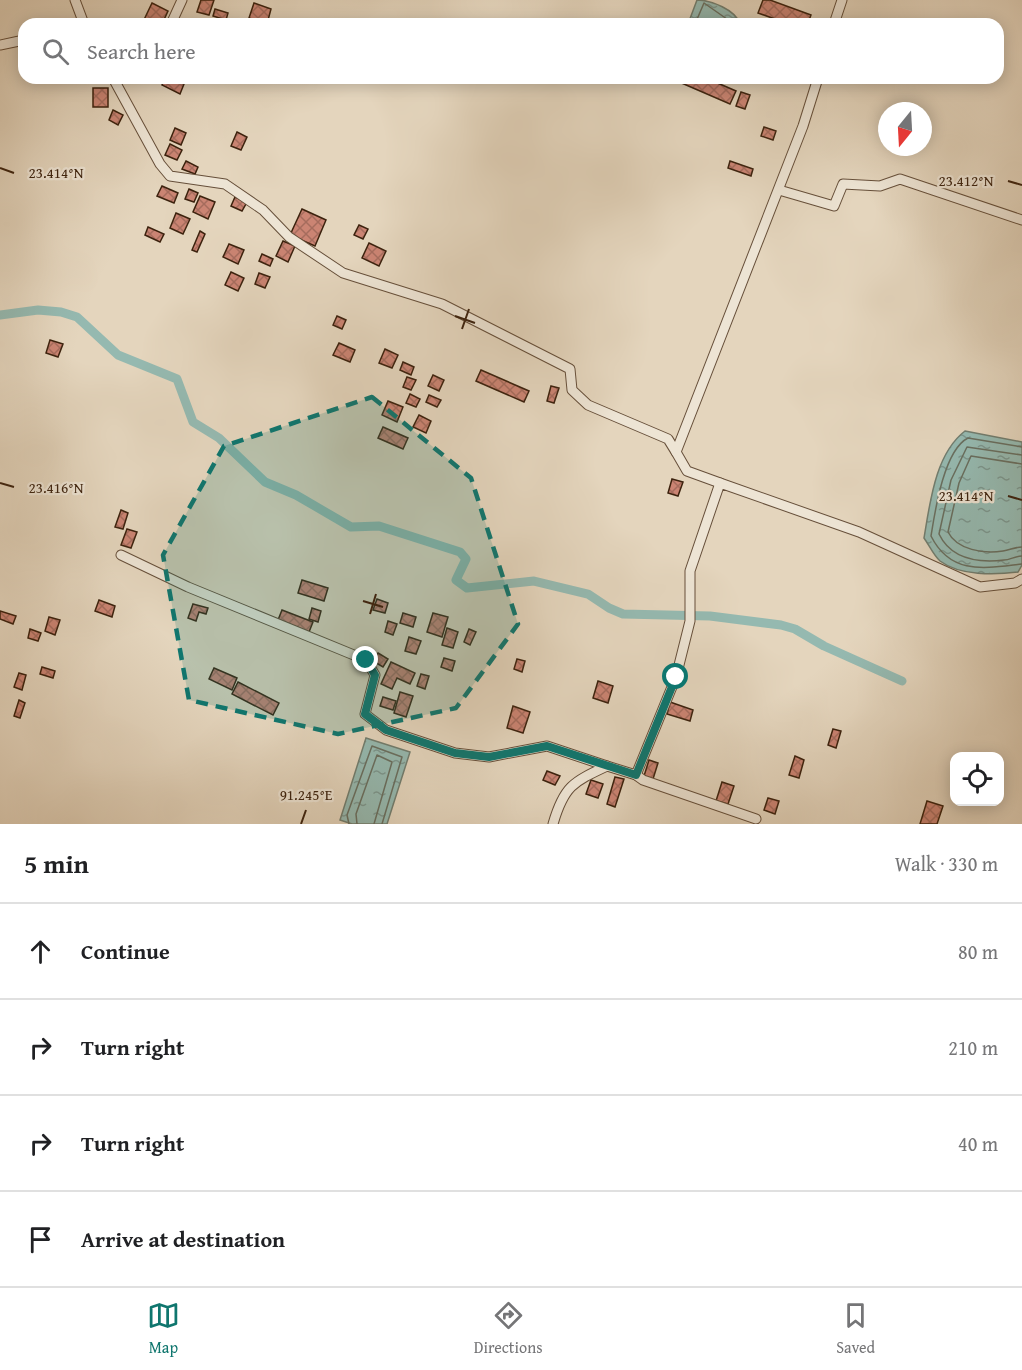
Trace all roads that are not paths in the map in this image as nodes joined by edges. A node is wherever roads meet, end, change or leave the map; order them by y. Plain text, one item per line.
1 (75, 0) edge
2 (182, 0) edge
3 (842, 0) edge
4 (82, 18) edge
5 (174, 18) edge
6 (836, 18) edge
7 (18, 41) edge
8 (0, 45) edge
9 (116, 84) edge
10 (816, 84) edge
11 (779, 190) junction
12 (1022, 220) edge
13 (676, 452) junction
14 (720, 483) junction
15 (121, 555) dead end
16 (1022, 579) edge
17 (607, 766) junction
18 (636, 775) junction
19 (756, 819) dead end
20 (553, 824) edge

1 - 4 street
2 - 5 street
3 - 6 street
7 - 8 street
9 - 13 street
10 - 11 street
11 - 12 street
11 - 13 street
13 - 14 street
14 - 16 street
14 - 18 street
15 - 17 street
17 - 18 street
17 - 20 street
18 - 19 street

